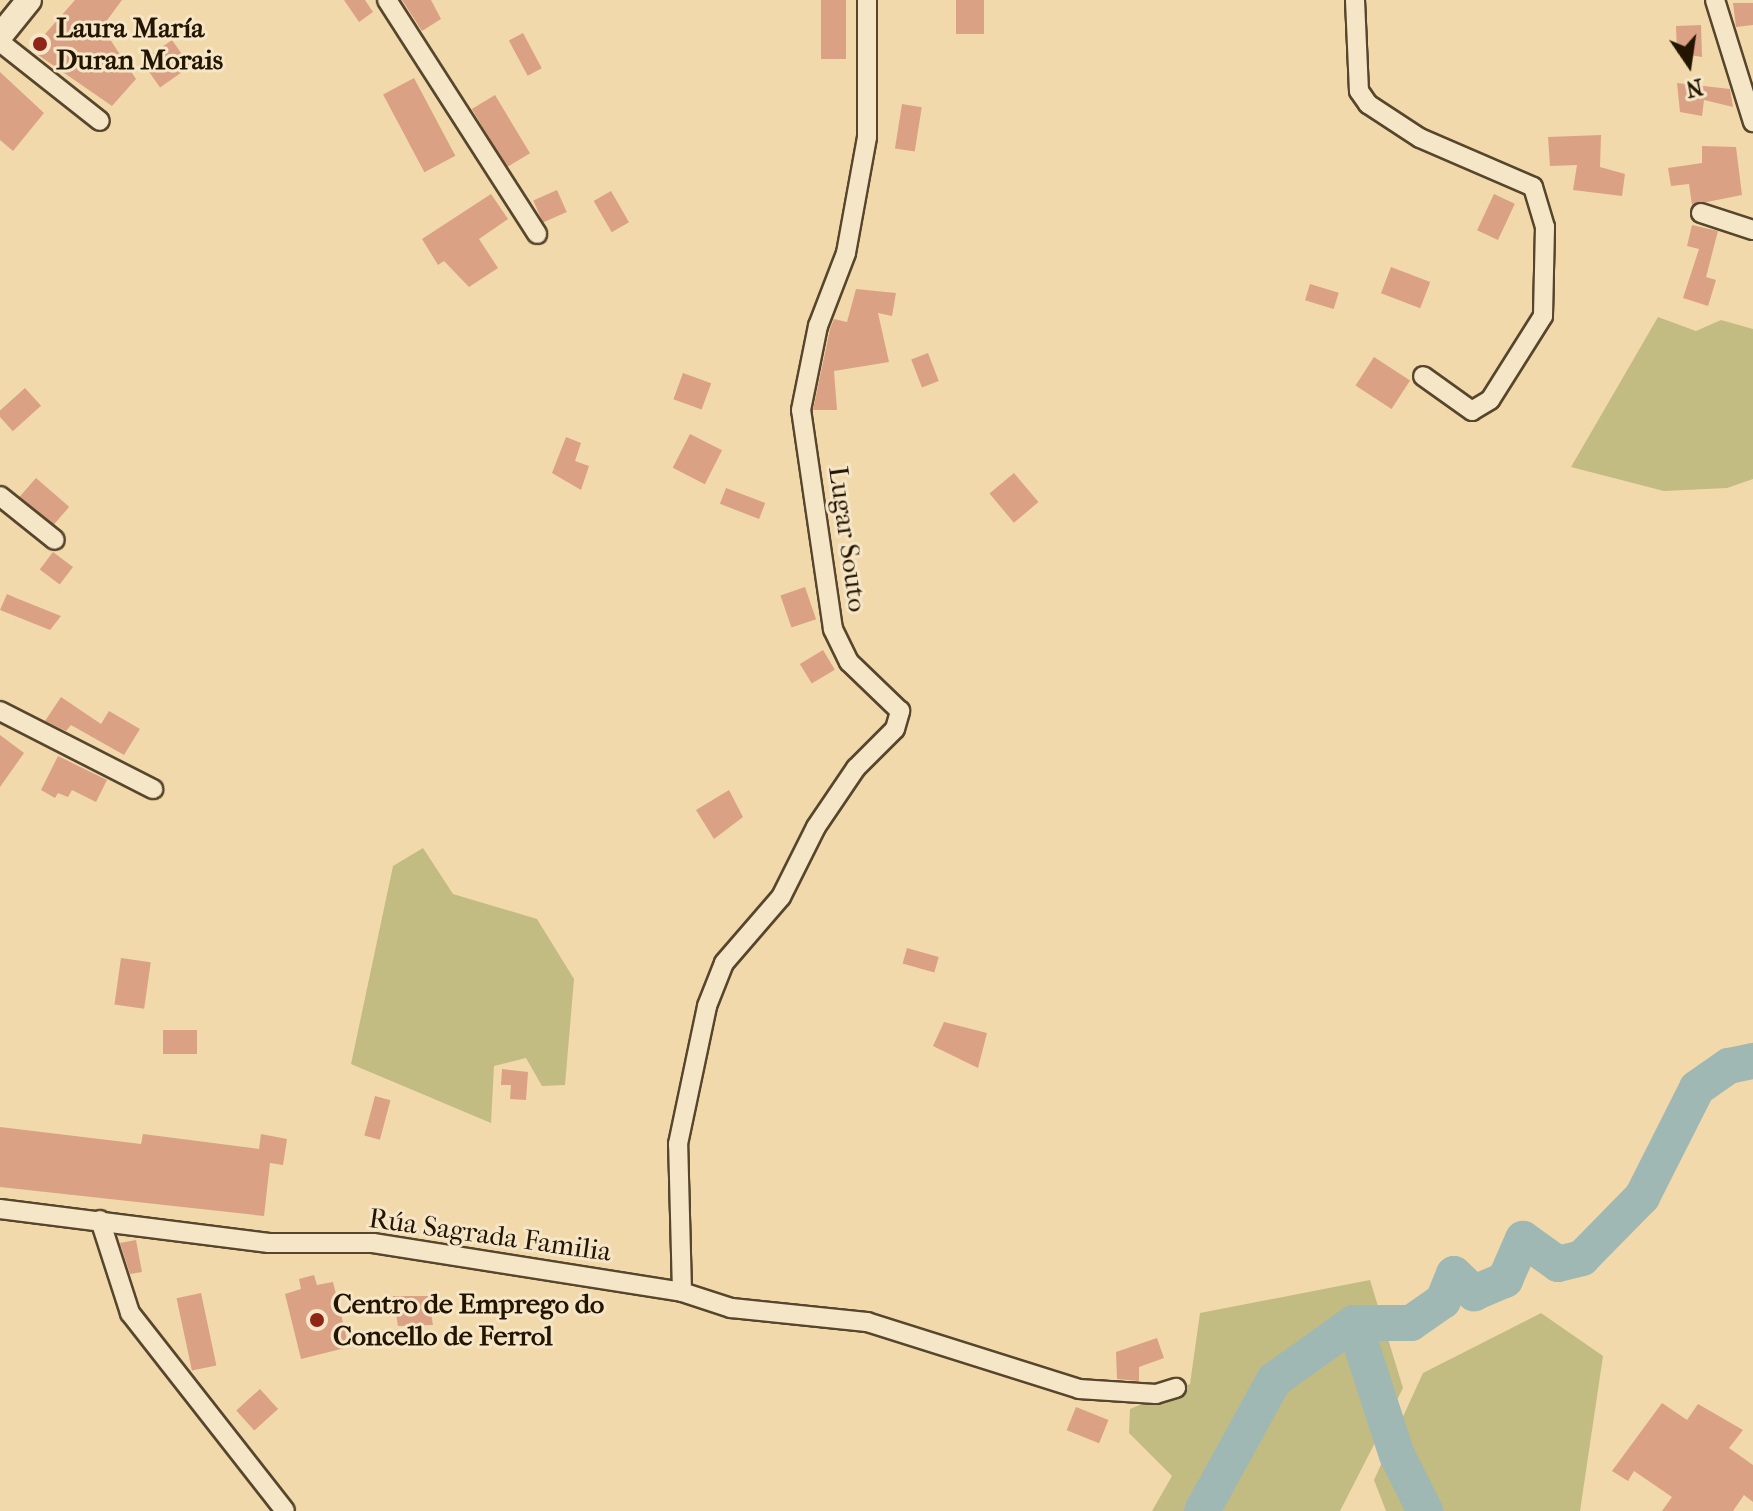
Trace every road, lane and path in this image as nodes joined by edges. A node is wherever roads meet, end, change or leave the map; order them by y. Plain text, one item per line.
1 (29, 0) edge
2 (387, 0) edge
3 (867, 0) edge
4 (1355, 0) edge
5 (1715, 0) edge
6 (0, 36) edge
7 (0, 42) edge
8 (100, 121) dead end
9 (1753, 122) edge
10 (1701, 213) dead end
11 (1753, 230) edge
12 (537, 234) dead end
13 (1423, 376) dead end
14 (0, 496) edge
15 (55, 540) dead end
16 (0, 711) edge
17 (153, 789) dead end
18 (0, 1209) edge
19 (100, 1220) junction
20 (682, 1292) junction
21 (1176, 1388) dead end
22 (285, 1511) edge

1 - 6 main road
2 - 12 street
3 - 20 street, Lugar Souto
4 - 13 street
5 - 9 street
7 - 8 street
10 - 11 street
14 - 15 street
16 - 17 street
18 - 19 street, Rúa Sagrada Familia
19 - 20 street, Rúa Sagrada Familia
19 - 22 street
20 - 21 street, Rúa Sagrada Familia

